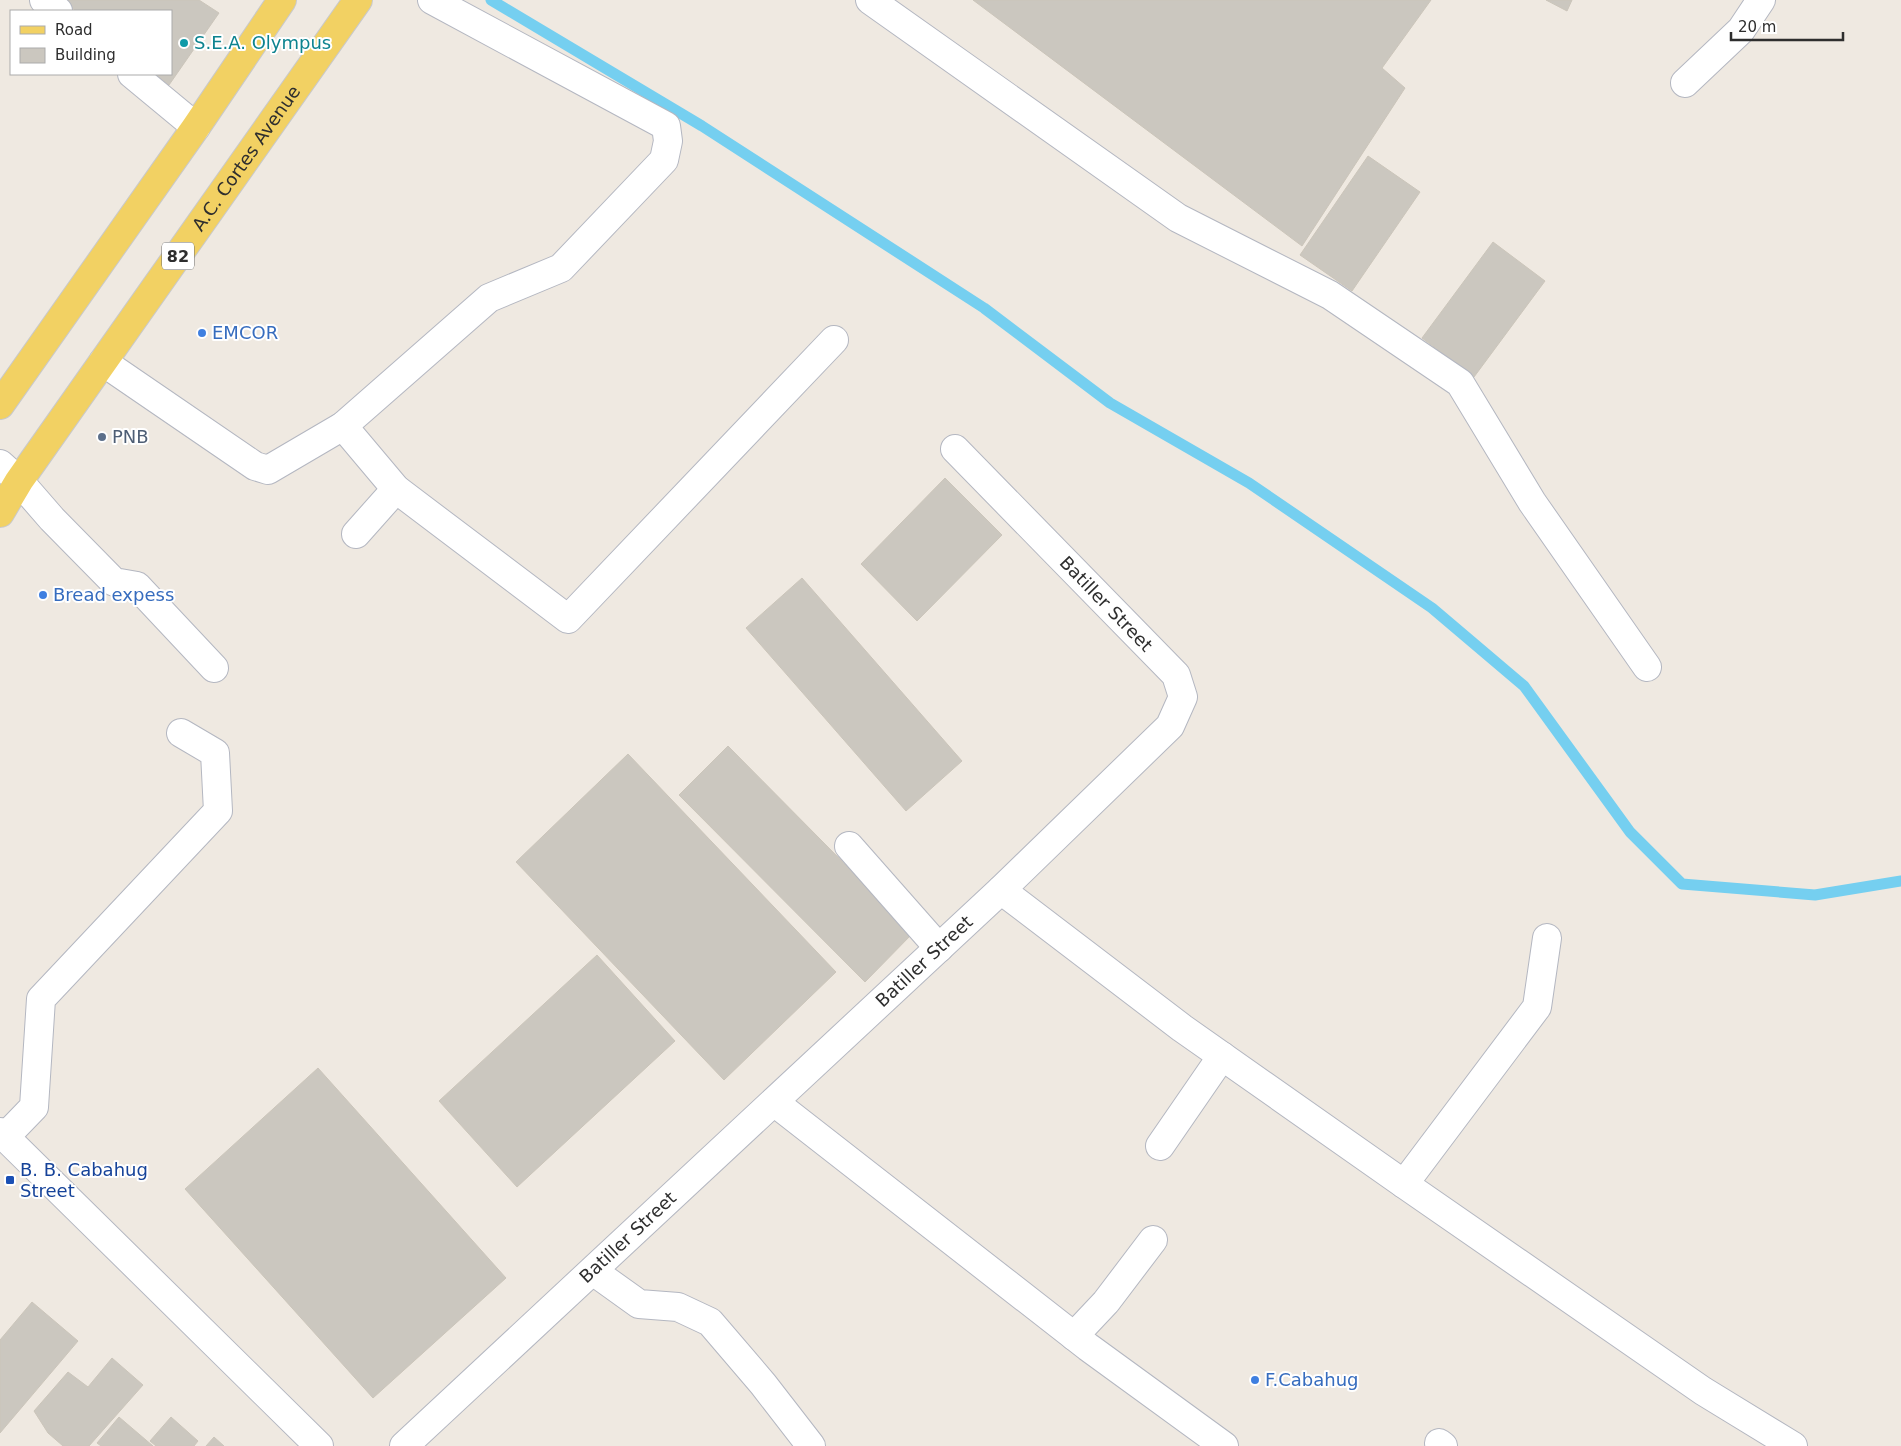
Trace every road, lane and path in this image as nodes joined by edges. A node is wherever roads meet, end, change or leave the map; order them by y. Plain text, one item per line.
1 (44, 0) edge
2 (282, 0) edge
3 (358, 0) edge
4 (432, 0) edge
5 (870, 0) edge
6 (1761, 0) edge
7 (57, 10) edge
8 (133, 75) edge
9 (1685, 83) dead end
10 (196, 127) junction
11 (834, 340) dead end
12 (103, 362) junction
13 (0, 405) edge
14 (343, 426) junction
15 (955, 449) dead end
16 (10, 472) edge
17 (396, 489) junction
18 (0, 512) edge
19 (356, 534) dead end
20 (1647, 667) dead end
21 (214, 668) dead end
22 (181, 733) dead end
23 (849, 846) dead end
24 (1001, 890) junction
25 (1547, 938) dead end
26 (939, 948) junction
27 (1222, 1056) junction
28 (774, 1102) junction
29 (3, 1134) edge
30 (1160, 1146) dead end
31 (1404, 1184) junction
32 (1153, 1240) dead end
33 (593, 1271) junction
34 (1074, 1336) junction
35 (319, 1446) edge
36 (404, 1446) edge
37 (811, 1446) edge
38 (1224, 1446) edge
39 (1793, 1446) edge

1 - 7 street
2 - 10 main road
3 - 12 main road, A.C. Cortes Avenue / 82
4 - 14 street
5 - 20 street
6 - 9 street
8 - 10 street
10 - 13 main road
11 - 17 street
12 - 14 street
12 - 16 main road, A.C. Cortes Avenue / 82
14 - 17 street
15 - 24 street, Batiller Street
16 - 18 main road, A.C. Cortes Avenue / 82
16 - 21 street
17 - 19 street
22 - 29 street
23 - 26 street
24 - 26 street, Batiller Street
24 - 27 street
25 - 31 street
26 - 28 street, Batiller Street
27 - 30 street
27 - 31 street
28 - 33 street, Batiller Street
28 - 34 street
29 - 35 street
31 - 39 street
32 - 34 street
33 - 36 street, Batiller Street
33 - 37 street
34 - 38 street

